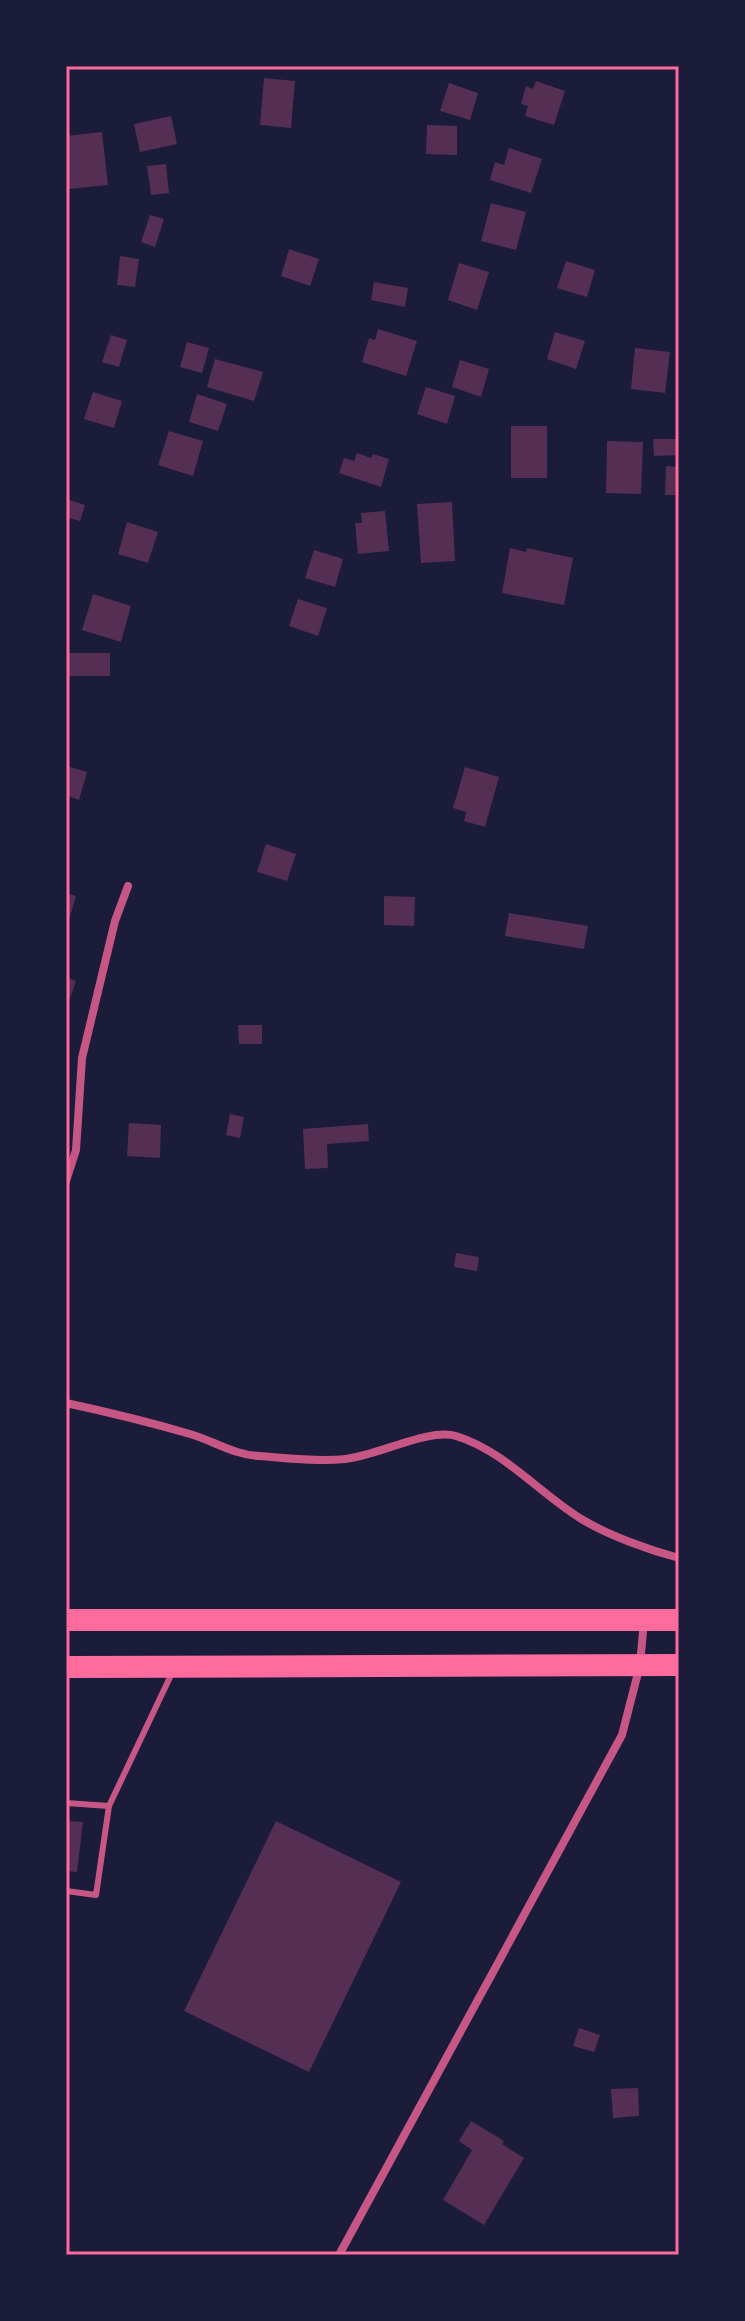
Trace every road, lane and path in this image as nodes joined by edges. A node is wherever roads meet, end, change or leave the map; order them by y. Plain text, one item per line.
1 (128, 886) dead end
2 (66, 1181) edge
3 (66, 1403) edge
4 (679, 1558) edge
5 (644, 1619) junction
6 (66, 1620) edge
7 (679, 1620) edge
8 (640, 1665) junction
9 (679, 1665) edge
10 (175, 1666) junction
11 (66, 1667) edge
12 (66, 1803) edge
13 (109, 1806) junction
14 (66, 1891) edge
15 (339, 2255) edge

1 - 2 street
3 - 4 street
5 - 6 highway
5 - 7 highway
5 - 8 street
8 - 9 highway
8 - 10 highway
8 - 15 street
10 - 11 highway
10 - 13 lane
12 - 13 lane
13 - 14 lane

